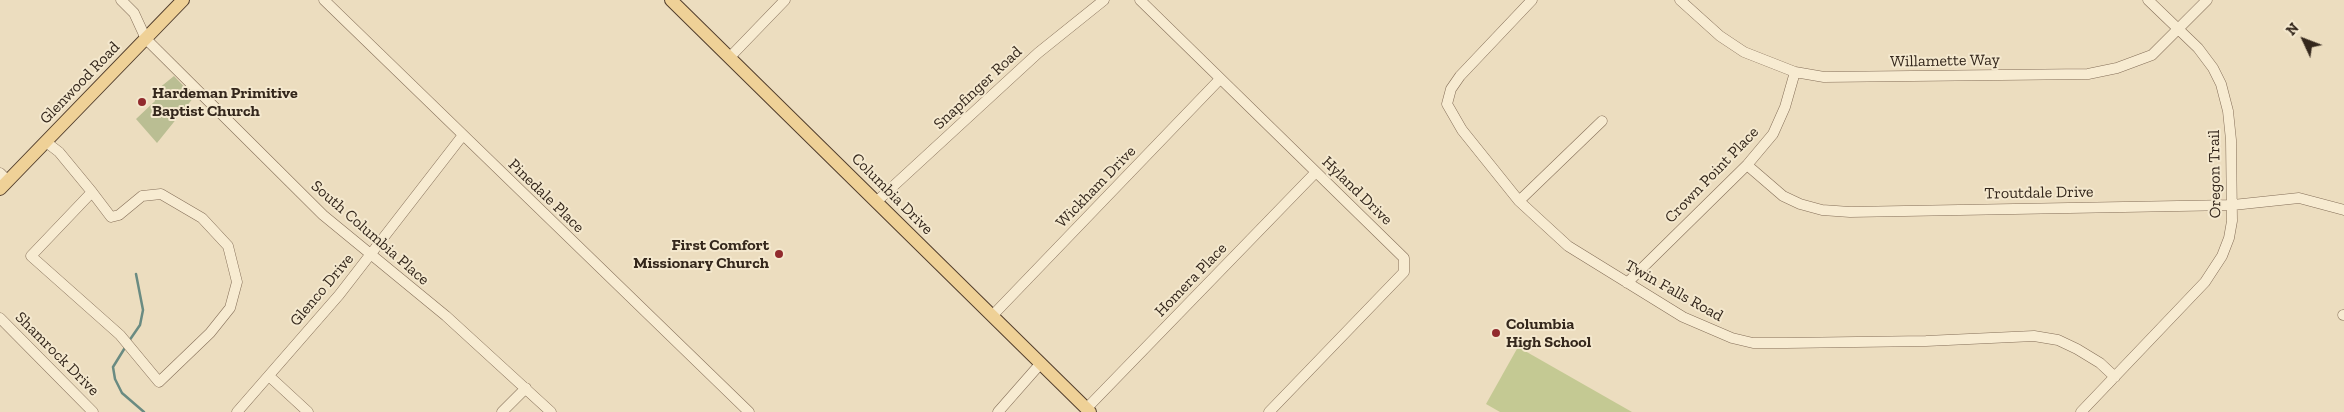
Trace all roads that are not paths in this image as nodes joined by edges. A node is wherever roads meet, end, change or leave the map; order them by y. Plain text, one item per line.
1 (121, 0) edge
2 (183, 0) edge
3 (324, 0) edge
4 (671, 0) edge
5 (785, 0) edge
6 (1104, 0) edge
7 (1140, 0) edge
8 (1532, 0) edge
9 (1680, 0) edge
10 (2148, 0) edge
11 (2207, 0) edge
12 (2178, 30) junction
13 (146, 38) junction
14 (730, 57) junction
15 (1794, 72) junction
16 (1220, 79) junction
17 (1602, 121) dead end
18 (463, 135) junction
19 (46, 142) junction
20 (1747, 165) junction
21 (1316, 172) junction
22 (3, 181) edge
23 (92, 192) junction
24 (1519, 201) junction
25 (876, 202) junction
26 (2233, 205) junction
27 (2344, 210) edge
28 (370, 256) junction
29 (1628, 284) junction
30 (992, 316) junction
31 (0, 318) edge
32 (1041, 363) junction
33 (270, 376) junction
34 (2115, 377) junction
35 (526, 388) junction
36 (1088, 410) edge
37 (93, 412) edge
38 (237, 412) edge
39 (308, 412) edge
40 (502, 412) edge
41 (551, 412) edge
42 (749, 412) edge
43 (998, 412) edge
44 (1269, 412) edge
45 (2081, 412) edge

1 - 13 street, South Columbia Place
2 - 13 main road, Glenwood Road
3 - 18 street, Pinedale Place
4 - 14 main road, Columbia Drive
5 - 14 street
6 - 25 street, Snapfinger Road
7 - 16 street, Hyland Drive
8 - 24 street, Twin Falls Road
9 - 15 street, Willamette Way
10 - 12 street, Oregon Trail
11 - 12 street, Willamette Way
12 - 15 street, Willamette Way
12 - 26 street, Oregon Trail
13 - 19 main road, Glenwood Road
13 - 28 street, South Columbia Place
14 - 25 main road, Columbia Drive
15 - 20 street, Crown Point Place
16 - 21 street, Hyland Drive
16 - 30 street, Wickham Drive
17 - 24 street
18 - 28 street, Glenco Drive
18 - 42 street, Pinedale Place
19 - 22 main road, Glenwood Road
19 - 23 street
20 - 26 street, Troutdale Drive
20 - 29 street, Crown Point Place
21 - 36 street, Homera Place
21 - 44 street, Hyland Drive
23 - 23 street
24 - 29 street, Twin Falls Road
25 - 30 main road, Columbia Drive
26 - 27 street, Troutdale Drive
26 - 34 street, Oregon Trail
28 - 33 street, Glenco Drive
28 - 35 street, South Columbia Place
29 - 34 street, Twin Falls Road
30 - 32 main road, Columbia Drive
31 - 37 street, Shamrock Drive
32 - 36 main road, Columbia Drive
32 - 43 street
33 - 38 street, Glenco Drive
33 - 39 street
34 - 45 street, Oregon Trail
35 - 40 street
35 - 41 street, South Columbia Place

